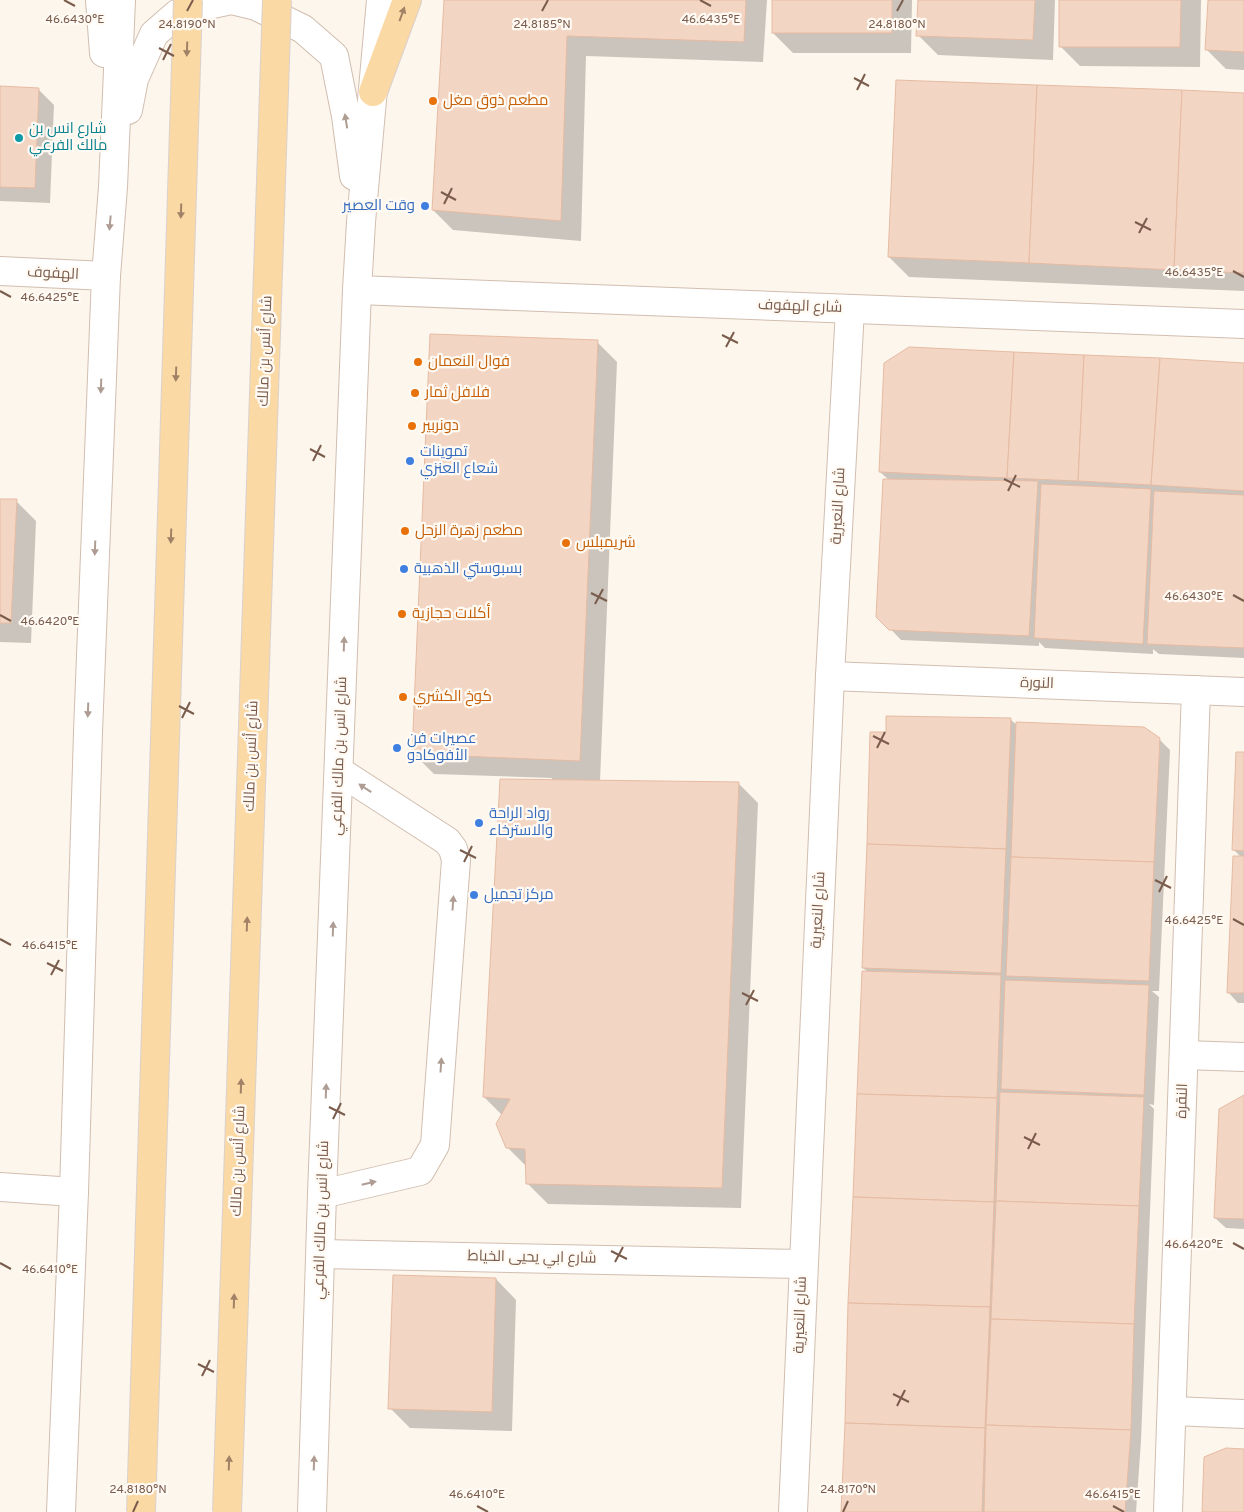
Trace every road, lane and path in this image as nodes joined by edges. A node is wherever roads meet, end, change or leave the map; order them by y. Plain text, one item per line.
1 (100, 0) edge
2 (121, 0) edge
3 (188, 0) edge
4 (277, 0) edge
5 (381, 0) edge
6 (407, 0) edge
7 (373, 92) junction
8 (114, 187) junction
9 (361, 222) junction
10 (0, 271) edge
11 (106, 276) junction
12 (357, 290) junction
13 (850, 309) junction
14 (1244, 324) edge
15 (830, 676) junction
16 (1196, 690) junction
17 (1244, 692) edge
18 (339, 771) junction
19 (1184, 1055) junction
20 (1244, 1057) edge
21 (0, 1187) edge
22 (74, 1192) junction
23 (322, 1194) junction
24 (321, 1254) junction
25 (803, 1264) junction
26 (1172, 1411) junction
27 (1244, 1414) edge
28 (61, 1512) edge
29 (141, 1512) edge
30 (227, 1512) edge
31 (312, 1512) edge
32 (793, 1512) edge
33 (1168, 1512) edge

1 - 8 street
2 - 8 street
3 -> 29 main road, bridge
30 -> 4 main road, شارع أنس بن مالك, bridge
5 - 7 street, شارع انس بن مالك الفرعي
7 -> 6 main road
7 - 9 street, شارع انس بن مالك الفرعي
9 -> 8 street
8 -> 11 street
9 - 12 street, شارع انس بن مالك الفرعي
10 - 11 street, الهفوف
11 -> 22 street
12 - 13 street, شارع الهفوف
18 -> 12 street, شارع انس بن مالك الفرعي
13 - 14 street, شارع الهفوف
13 - 15 street, شارع النعيرية
15 - 16 street, النورة
15 - 25 street, شارع النعيرية
16 - 17 street, النورة
16 - 19 street, النقرة
23 -> 18 street, شارع انس بن مالك الفرعي
23 -> 18 street
19 - 20 street
19 - 26 street, النقرة
21 - 22 street
22 - 28 street
23 - 24 street, شارع انس بن مالك الفرعي
24 - 25 street, شارع ابي يحيى الخياط
31 -> 24 street, شارع انس بن مالك الفرعي
25 - 32 street, شارع النعيرية
26 - 27 street
26 - 33 street, النقرة

